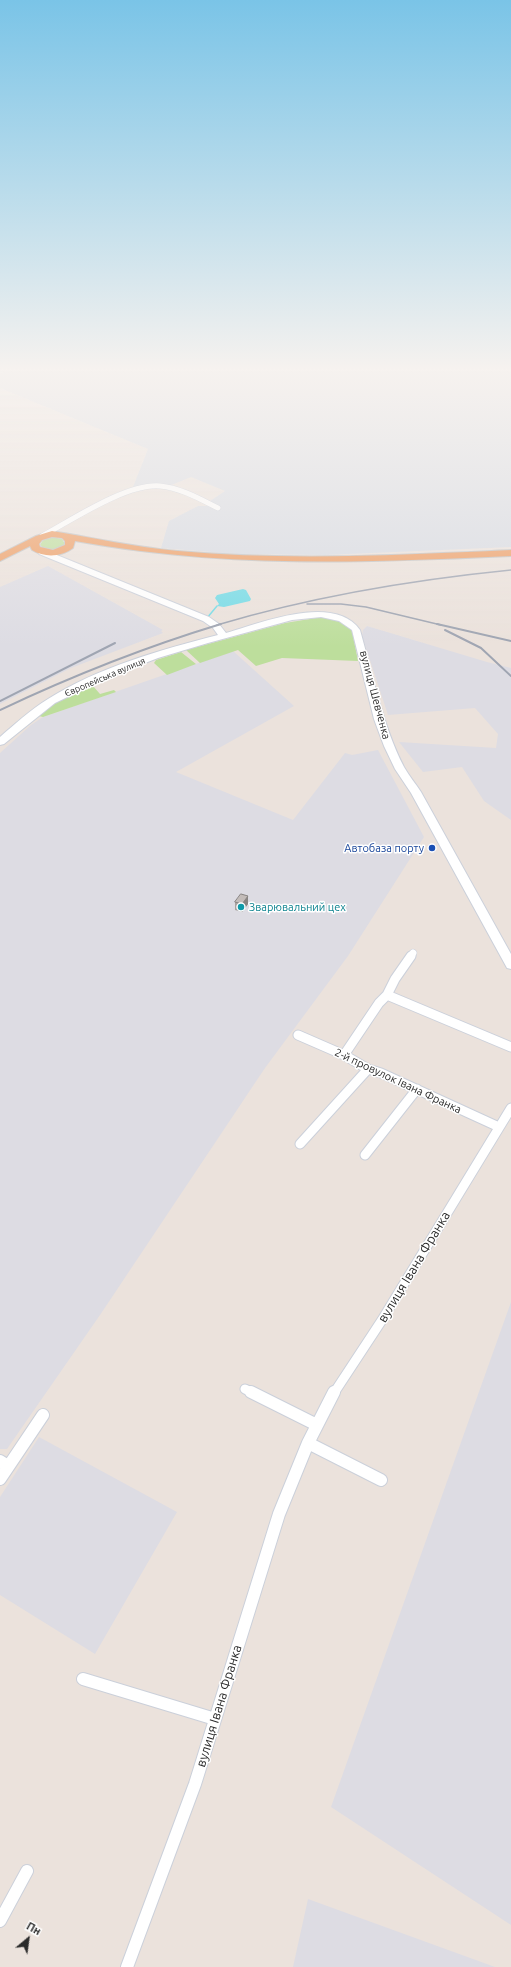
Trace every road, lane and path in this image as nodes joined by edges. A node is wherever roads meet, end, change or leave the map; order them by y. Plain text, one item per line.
1 (218, 508) dead end
2 (74, 519) junction
3 (66, 536) junction
4 (40, 537) junction
5 (100, 543) junction
6 (67, 548) junction
7 (41, 551) junction
8 (511, 553) edge
9 (2, 557) edge
10 (73, 565) junction
11 (223, 635) junction
12 (0, 742) edge
13 (414, 953) dead end
14 (511, 965) edge
15 (387, 995) junction
16 (298, 1035) dead end
17 (511, 1047) edge
18 (344, 1055) junction
19 (368, 1069) junction
20 (417, 1089) junction
21 (511, 1108) edge
22 (499, 1127) junction
23 (300, 1144) dead end
24 (365, 1155) dead end
25 (245, 1389) dead end
26 (43, 1415) dead end
27 (317, 1425) junction
28 (308, 1443) junction
29 (4, 1464) edge
30 (0, 1479) edge
31 (381, 1480) dead end
32 (84, 1679) dead end
33 (215, 1719) junction
34 (27, 1871) dead end
35 (0, 1921) edge
36 (127, 1967) edge

1 - 2 street
2 - 3 street
2 - 4 street
3 - 4 highway
3 - 5 highway
3 - 6 highway
4 - 7 highway
4 - 9 highway
5 - 6 highway
5 - 8 highway
6 - 7 highway
6 - 10 main road
7 - 9 highway
7 - 10 main road
10 - 11 main road
11 - 12 main road, Європейська вулиця
11 - 14 main road, вулиця Шевченка
13 - 15 street
15 - 17 street
15 - 18 street
16 - 18 street, 2-й провулок Івана Франка
18 - 19 street, 2-й провулок Івана Франка
19 - 20 street, 2-й провулок Івана Франка
19 - 23 street
20 - 22 street, 2-й провулок Івана Франка
20 - 24 street
21 - 22 street, вулиця Івана Франка
22 - 27 street, вулиця Івана Франка
25 - 27 street
26 - 29 street
27 - 28 street, вулиця Івана Франка
28 - 31 street
28 - 33 street, вулиця Івана Франка
29 - 30 street
32 - 33 street
33 - 36 street, вулиця Івана Франка
34 - 35 street

